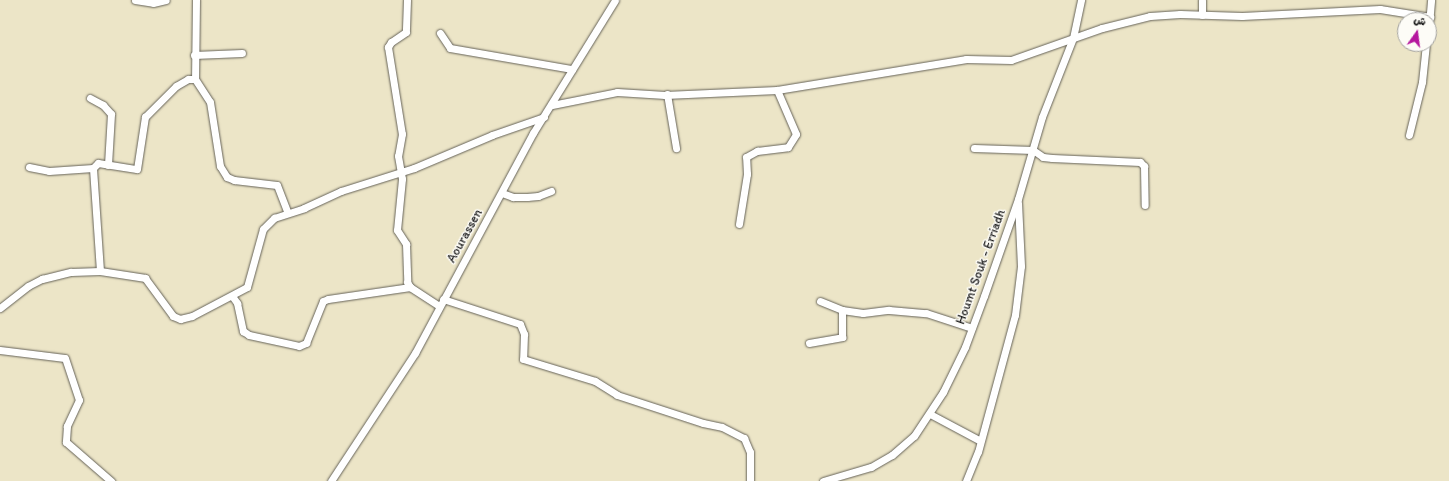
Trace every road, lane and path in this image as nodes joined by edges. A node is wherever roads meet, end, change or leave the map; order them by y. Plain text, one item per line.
1 (135, 0) edge
2 (166, 0) edge
3 (196, 0) edge
4 (408, 0) edge
5 (615, 0) edge
6 (1081, 0) edge
7 (1202, 0) edge
8 (1431, 0) edge
9 (1430, 12) edge
10 (1397, 13) edge
11 (1202, 15) junction
12 (440, 33) dead end
13 (1073, 38) junction
14 (1425, 52) edge
15 (242, 53) dead end
16 (194, 55) junction
17 (572, 69) junction
18 (194, 79) junction
19 (777, 90) junction
20 (667, 94) junction
21 (90, 98) dead end
22 (552, 105) junction
23 (544, 117) junction
24 (1409, 135) dead end
25 (676, 148) dead end
26 (974, 148) dead end
27 (1033, 150) junction
28 (108, 165) junction
29 (29, 167) dead end
30 (93, 168) junction
31 (400, 173) junction
32 (550, 191) dead end
33 (502, 193) junction
34 (1018, 199) junction
35 (1145, 205) dead end
36 (288, 213) junction
37 (739, 224) dead end
38 (100, 271) junction
39 (410, 287) junction
40 (232, 296) junction
41 (443, 299) junction
42 (820, 301) dead end
43 (439, 306) junction
44 (0, 308) edge
45 (842, 310) junction
46 (972, 328) junction
47 (809, 343) dead end
48 (0, 350) edge
49 (930, 414) junction
50 (979, 440) junction
51 (111, 481) edge
52 (331, 481) edge
53 (750, 481) edge
54 (823, 481) edge
55 (966, 481) edge

1 - 2 street
3 - 16 street
4 - 31 street
5 - 17 street, Aourassen
6 - 13 street, Houmt Souk - Erriadh
7 - 11 street
8 - 9 street
10 - 11 street
11 - 13 street
12 - 17 street
13 - 19 street
13 - 27 street, Houmt Souk - Erriadh
14 - 24 street
15 - 16 street
16 - 18 street
17 - 22 street, Aourassen
18 - 28 street
18 - 36 street
19 - 20 street
19 - 37 street
20 - 22 street
20 - 25 street
21 - 28 street
22 - 23 street, Aourassen
23 - 31 street
23 - 33 street, Aourassen
26 - 27 street
27 - 34 street, Houmt Souk - Erriadh
27 - 35 street
28 - 30 street
29 - 30 street
30 - 38 street
31 - 36 street
31 - 39 street
32 - 33 street
33 - 41 street, Aourassen
34 - 46 street, Houmt Souk - Erriadh
34 - 50 street
36 - 40 street
38 - 40 street
38 - 44 street
39 - 40 street
39 - 43 street
41 - 43 street, Aourassen
41 - 53 street
42 - 45 street
43 - 52 street, Aourassen
45 - 46 street
45 - 47 street
46 - 49 street, Houmt Souk - Erriadh
48 - 51 street
49 - 50 street
49 - 54 street, Houmt Souk - Erriadh
50 - 55 street

